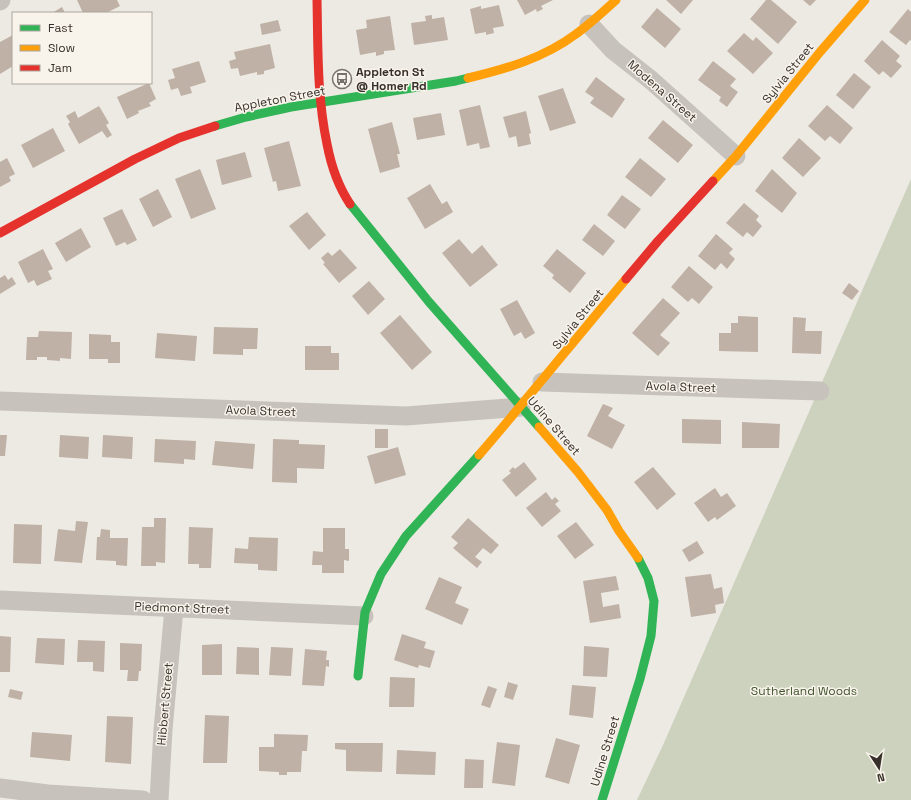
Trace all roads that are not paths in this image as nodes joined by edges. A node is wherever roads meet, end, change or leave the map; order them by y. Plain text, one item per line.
1 (317, 0) edge
2 (616, 0) edge
3 (865, 0) edge
4 (589, 24) junction
5 (320, 103) junction
6 (736, 156) junction
7 (0, 234) edge
8 (542, 382) junction
9 (820, 391) dead end
10 (0, 401) edge
11 (521, 407) junction
12 (0, 600) edge
13 (174, 608) junction
14 (364, 616) junction
15 (358, 676) dead end
16 (0, 788) edge
17 (73, 798) edge
18 (143, 800) edge
19 (159, 800) edge
20 (602, 800) edge

1 - 5 street, Udine Street
2 - 4 street, Appleton Street
3 - 6 street, Sylvia Street
4 - 5 street, Appleton Street
4 - 6 street, Modena Street
5 - 7 street, Appleton Street
5 - 11 street, Udine Street
6 - 8 street, Sylvia Street
8 - 9 street, Avola Street
8 - 11 street, Sylvia Street
10 - 11 street, Avola Street
11 - 14 street, Sylvia Street
11 - 20 street, Udine Street
12 - 13 street, Piedmont Street
13 - 14 street, Piedmont Street
13 - 19 street, Hibbert Street
14 - 15 street, Sylvia Street
16 - 17 street
17 - 18 street

